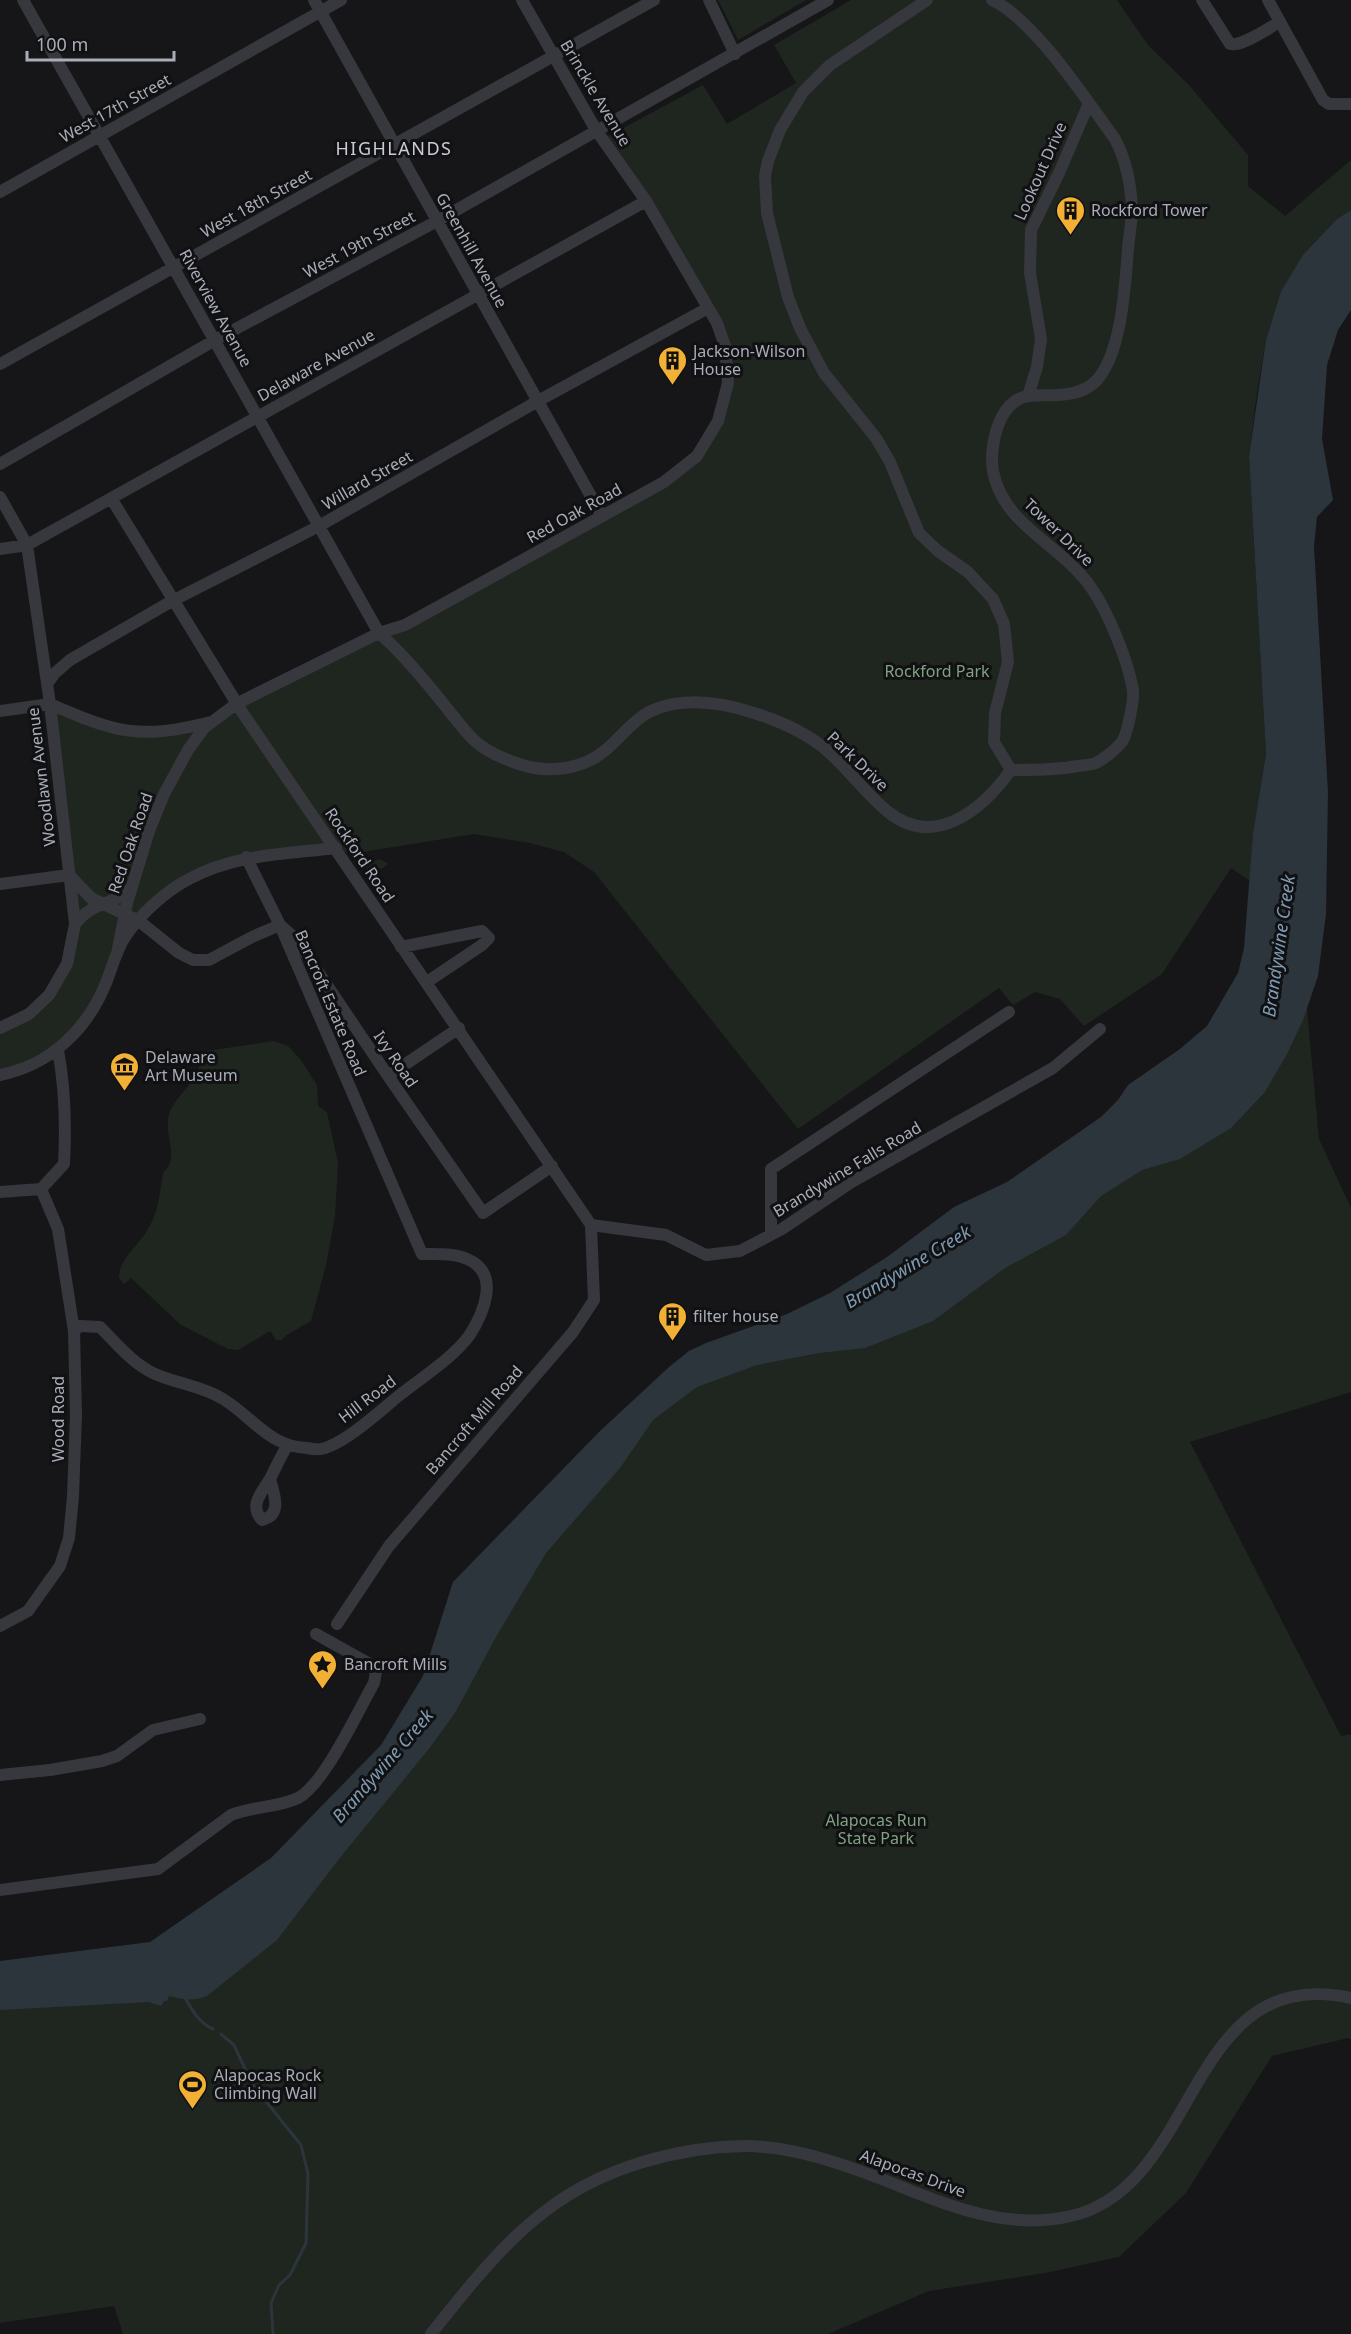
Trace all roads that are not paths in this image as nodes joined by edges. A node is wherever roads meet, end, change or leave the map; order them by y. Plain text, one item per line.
1 (23, 0) edge
2 (314, 0) edge
3 (341, 0) edge
4 (522, 0) edge
5 (654, 0) edge
6 (709, 0) edge
7 (828, 0) edge
8 (927, 0) edge
9 (993, 0) edge
10 (1202, 0) edge
11 (1268, 0) edge
12 (320, 12) junction
13 (1280, 22) junction
14 (735, 54) junction
15 (554, 56) junction
16 (1089, 103) junction
17 (1351, 104) edge
18 (596, 130) junction
19 (99, 136) junction
20 (394, 144) junction
21 (0, 192) edge
22 (646, 201) junction
23 (437, 221) junction
24 (174, 267) junction
25 (478, 294) junction
26 (708, 308) junction
27 (215, 340) junction
28 (0, 364) edge
29 (1028, 396) junction
30 (538, 401) junction
31 (258, 417) junction
32 (0, 464) edge
33 (0, 497) edge
34 (111, 498) junction
35 (602, 516) junction
36 (319, 526) junction
37 (27, 545) junction
38 (0, 549) edge
39 (172, 601) junction
40 (380, 633) junction
41 (47, 684) junction
42 (50, 704) junction
43 (237, 704) junction
44 (0, 711) edge
45 (212, 722) junction
46 (1011, 771) junction
47 (336, 848) junction
48 (246, 858) junction
49 (69, 875) junction
50 (0, 884) edge
51 (131, 888) junction
52 (101, 904) junction
53 (124, 913) junction
54 (139, 921) junction
55 (75, 924) junction
56 (280, 925) junction
57 (401, 947) junction
58 (117, 954) junction
59 (427, 982) junction
60 (1010, 1012) dead end
61 (0, 1028) edge
62 (459, 1028) junction
63 (1100, 1029) dead end
64 (58, 1050) junction
65 (0, 1075) edge
66 (388, 1076) junction
67 (381, 1163) joint
68 (552, 1166) junction
69 (41, 1189) junction
70 (0, 1192) edge
71 (591, 1225) junction
72 (771, 1234) junction
73 (74, 1330) junction
74 (287, 1446) junction
75 (270, 1479) dead end
76 (337, 1624) dead end
77 (0, 1626) edge
78 (316, 1634) dead end
79 (200, 1719) dead end
80 (0, 1774) edge
81 (0, 1890) edge
82 (1351, 1998) edge
83 (431, 2334) edge

1 - 19 street, Riverview Avenue
2 - 12 street, Greenhill Avenue
3 - 12 street, West 17th Street
4 - 15 street, Brinckle Avenue
5 - 15 street, West 18th Street
6 - 14 street
7 - 14 street, West 19th Street
8 - 46 street
9 - 16 street
10 - 13 street
11 - 13 street
12 - 19 street, West 17th Street
12 - 20 street, Greenhill Avenue
13 - 17 street
14 - 18 street, West 19th Street
15 - 18 street, Brinckle Avenue
15 - 20 street, West 18th Street
16 - 29 street, Lookout Drive
16 - 29 street
18 - 22 street, Brinckle Avenue
18 - 23 street, West 19th Street
19 - 21 street, West 17th Street
19 - 24 street, Riverview Avenue
20 - 23 street, Greenhill Avenue
20 - 24 street, West 18th Street
22 - 25 street, Delaware Avenue
22 - 26 street, Red Oak Road
23 - 25 street, Greenhill Avenue
23 - 27 street, West 19th Street
24 - 27 street, Riverview Avenue
24 - 28 street, West 18th Street
25 - 30 street, Greenhill Avenue
25 - 31 street, Delaware Avenue
26 - 30 street, Willard Street
26 - 35 street, Red Oak Road
27 - 31 street, Riverview Avenue
27 - 32 street, West 19th Street
29 - 46 street, Tower Drive
30 - 35 street, Greenhill Avenue
30 - 36 street, Willard Street
31 - 34 street, Delaware Avenue
31 - 36 street, Riverview Avenue
33 - 37 street, Woodlawn Avenue
34 - 37 street, Delaware Avenue
34 - 39 street, Rockford Road
35 - 40 street, Red Oak Road
36 - 39 street, Willard Street
36 - 40 street, Riverview Avenue
37 - 38 street, Delaware Avenue
37 - 41 street, Woodlawn Avenue
39 - 41 street, Willard Street
39 - 43 street, Rockford Road
40 - 43 street, Red Oak Road
40 - 46 street, Park Drive
41 - 42 street, Woodlawn Avenue
42 - 44 street
42 - 45 street, Red Oak Road
42 - 49 street, Woodlawn Avenue
43 - 45 street, Red Oak Road
43 - 47 street, Rockford Road
45 - 51 street, Red Oak Road
47 - 48 street
47 - 57 street, Rockford Road
48 - 54 street
48 - 56 street, Bancroft Estate Road
49 - 50 street
49 - 52 street
49 - 55 street, Woodlawn Avenue
51 - 52 street
51 - 53 street, Red Oak Road
52 - 53 street
52 - 55 street
53 - 54 street
53 - 58 street, Red Oak Road
54 - 56 street
54 - 58 street
55 - 61 street, Woodlawn Avenue
56 - 66 street, Ivy Road
56 - 67 street, Bancroft Estate Road
57 - 59 street, Rockford Road
57 - 59 street
58 - 64 street
59 - 62 street, Rockford Road
60 - 72 street
62 - 66 street
62 - 68 street, Rockford Road
63 - 72 street, Brandywine Falls Road
64 - 65 street
64 - 69 street
66 - 68 street, Ivy Road
67 - 74 street, Hill Road
68 - 71 street, Rockford Road
69 - 70 street
69 - 73 street, Wood Road
71 - 72 street, Brandywine Falls Road
71 - 76 street, Bancroft Mill Road
73 - 74 street, Hill Road
73 - 77 street, Wood Road
74 - 75 street
78 - 81 street
79 - 80 street
82 - 83 street, Alapocas Drive

